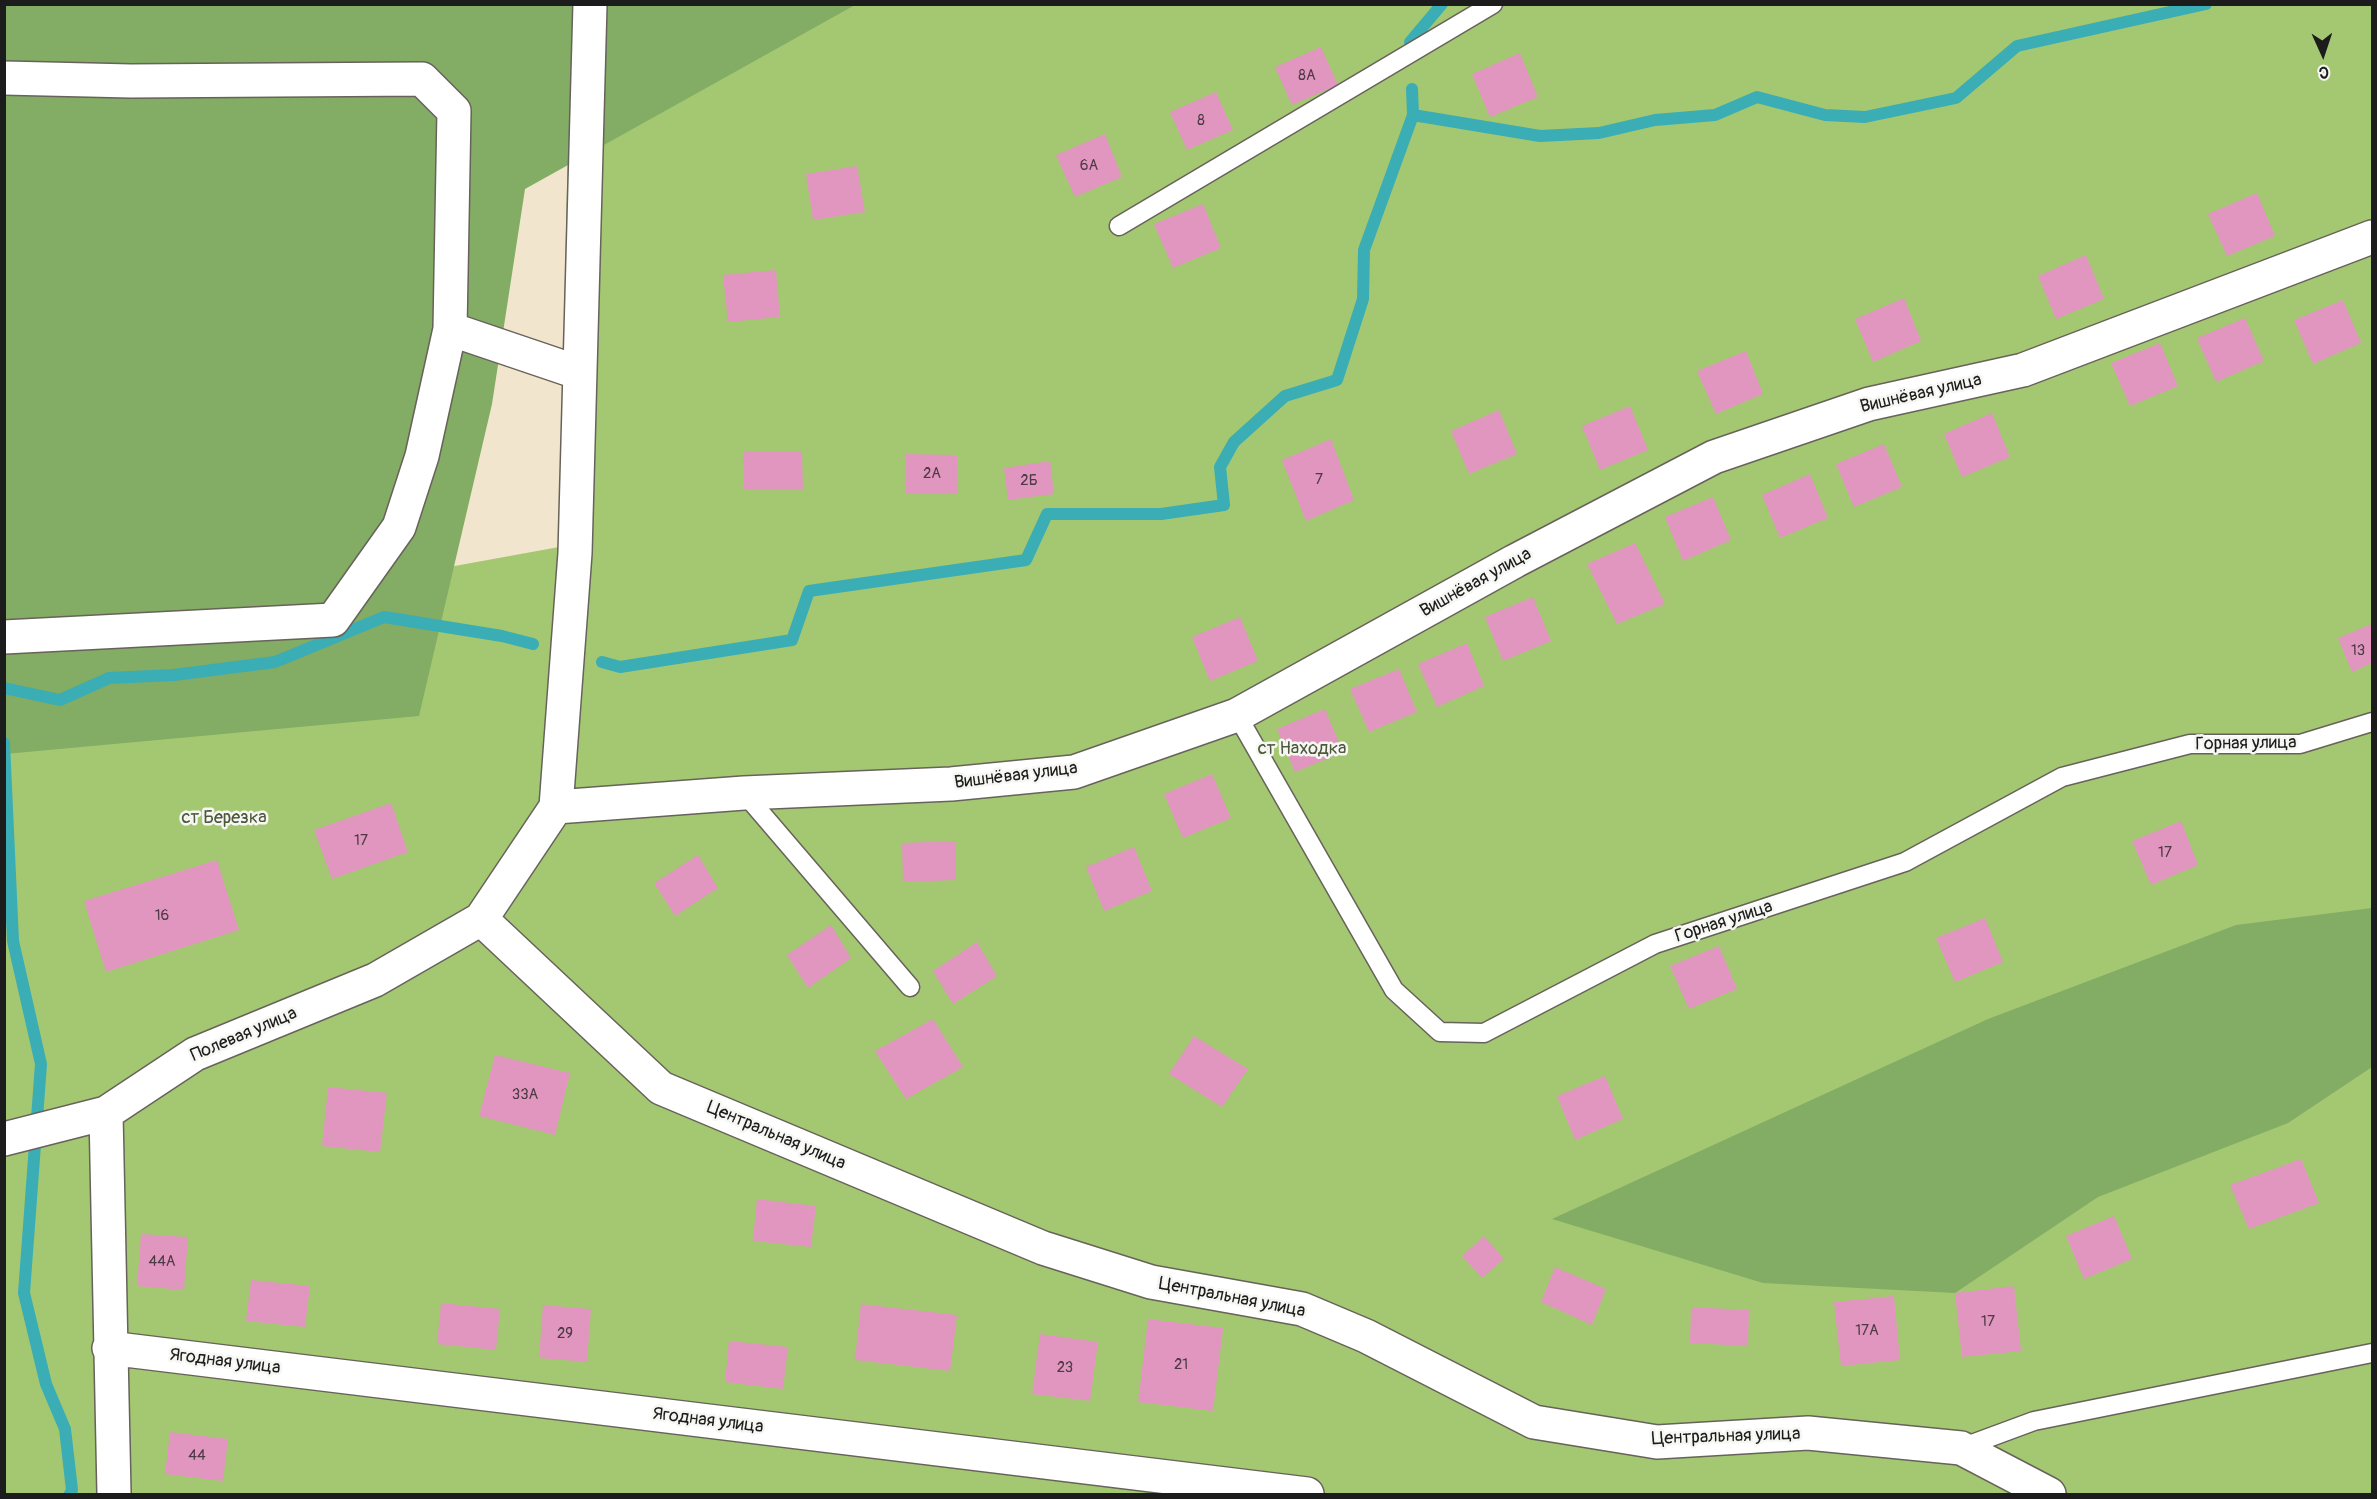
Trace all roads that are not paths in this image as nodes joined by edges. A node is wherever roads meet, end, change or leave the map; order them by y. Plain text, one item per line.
1 (590, 4) edge
2 (1493, 4) edge
3 (4, 78) edge
4 (1119, 226) dead end
5 (2373, 237) edge
6 (450, 329) junction
7 (580, 373) junction
8 (4, 637) edge
9 (1237, 715) junction
10 (2373, 722) edge
11 (744, 793) junction
12 (556, 807) junction
13 (481, 919) junction
14 (910, 987) dead end
15 (106, 1113) junction
16 (4, 1139) edge
17 (109, 1348) junction
18 (2373, 1353) edge
19 (1961, 1448) junction
20 (114, 1494) edge
21 (1306, 1494) edge
22 (2049, 1494) edge

1 - 7 street
2 - 4 lane
3 - 6 street
5 - 9 street, Вишнёвая улица
6 - 7 street
6 - 8 street
7 - 12 street
9 - 10 lane, Горная улица
9 - 11 street, Вишнёвая улица
11 - 12 street, Вишнёвая улица
11 - 14 lane
12 - 13 street
13 - 15 street, Полевая улица
13 - 19 street, Центральная улица
15 - 16 street, Полевая улица
15 - 17 street
17 - 20 street
17 - 21 street, Ягодная улица
18 - 19 lane
19 - 22 street, Центральная улица

